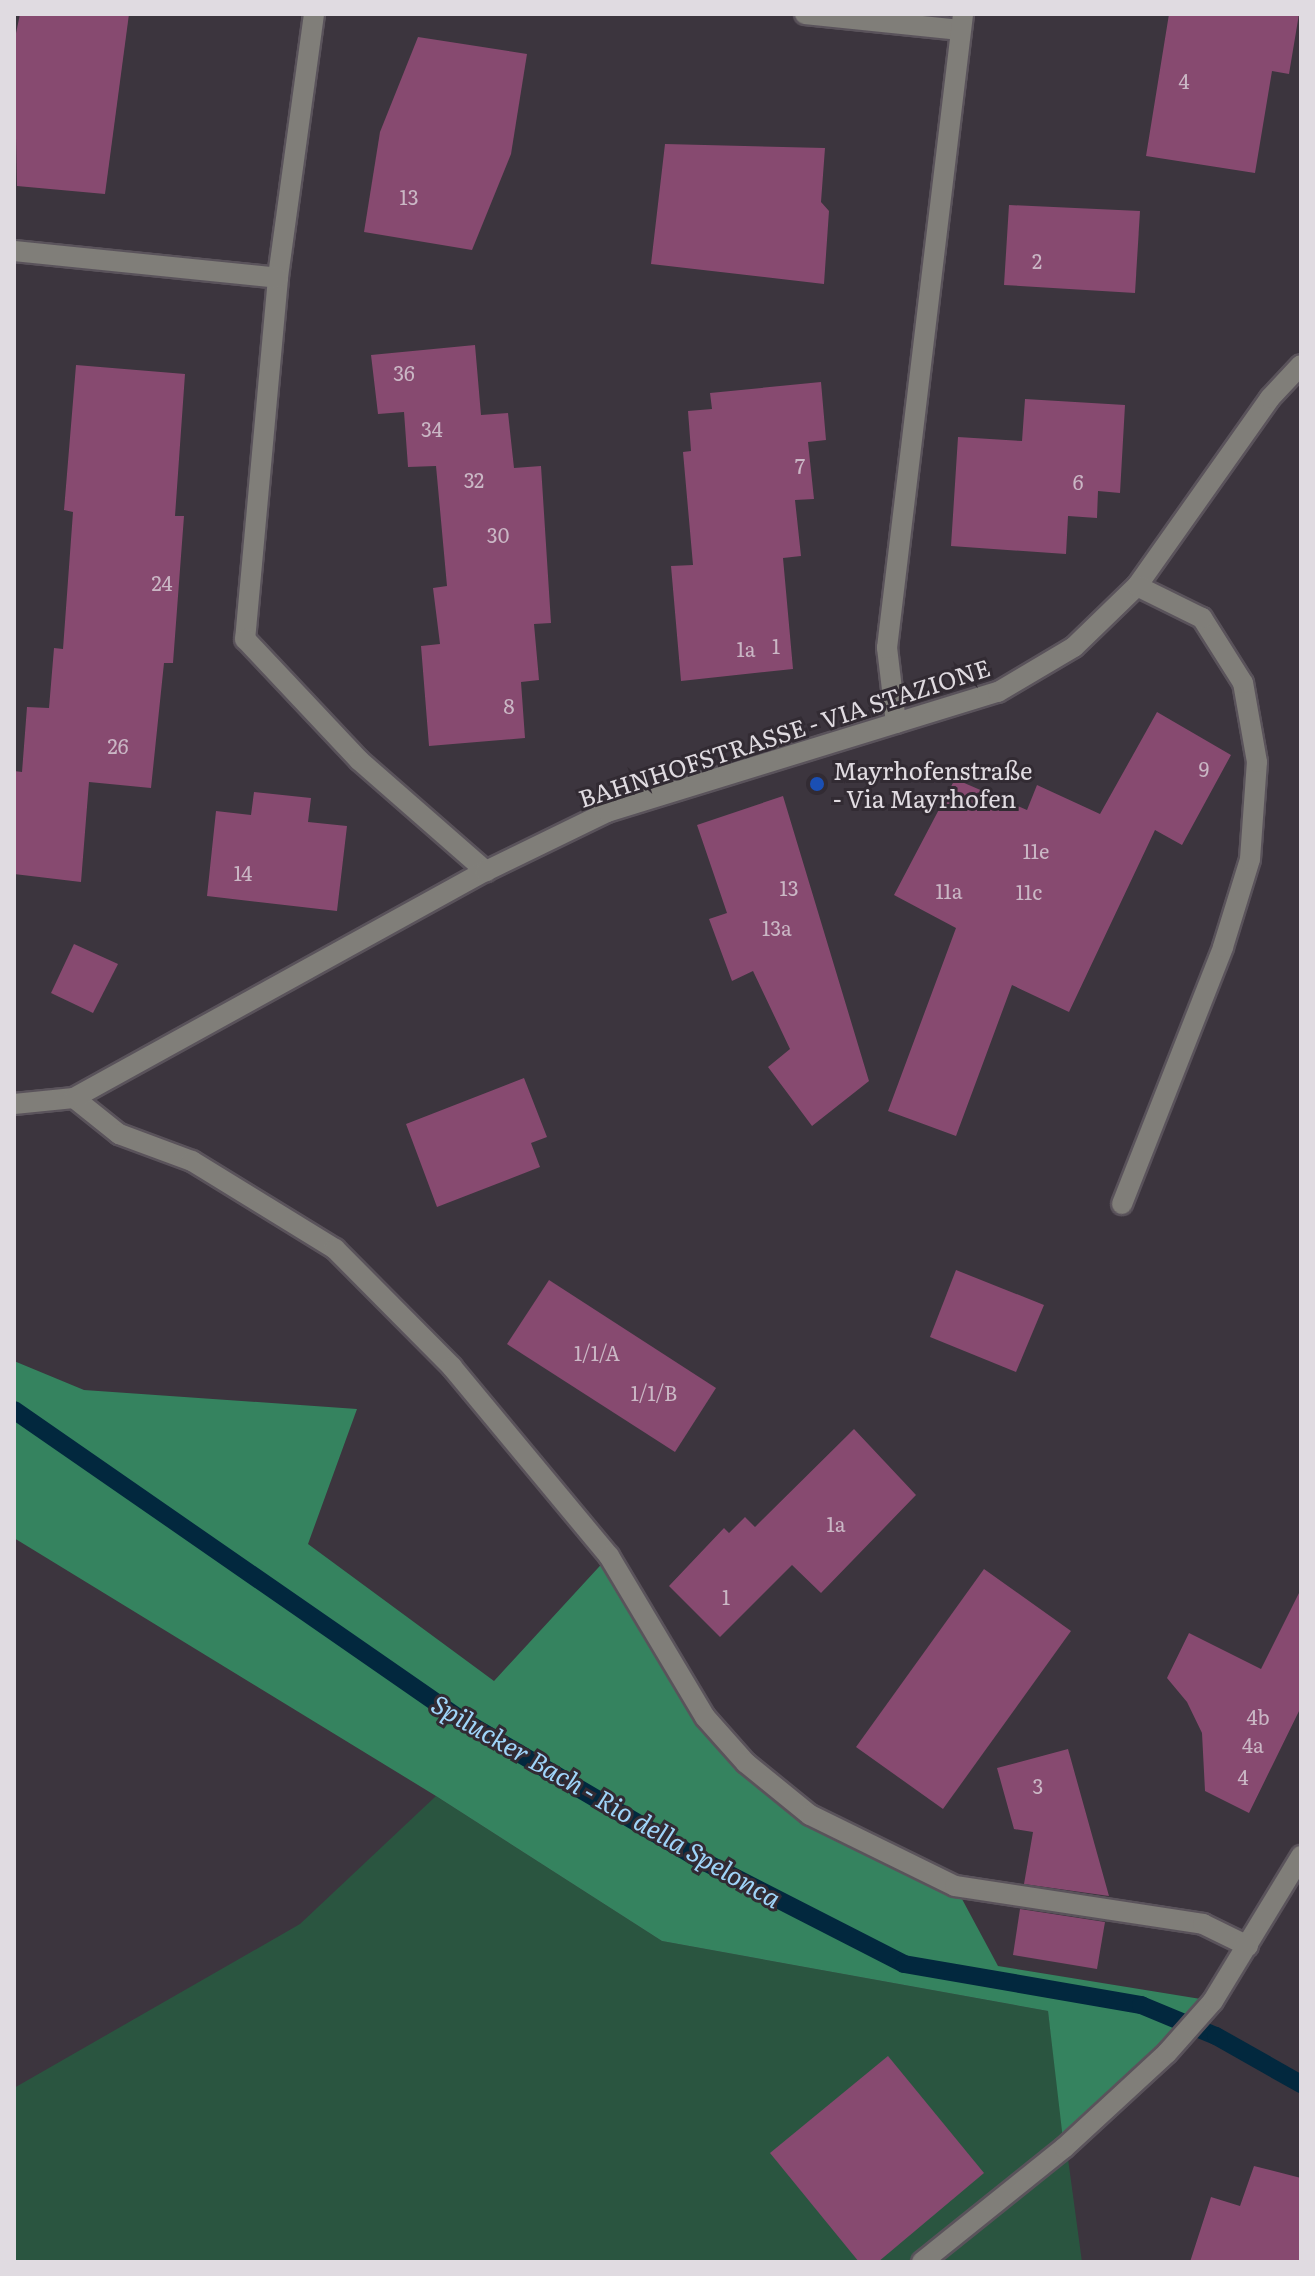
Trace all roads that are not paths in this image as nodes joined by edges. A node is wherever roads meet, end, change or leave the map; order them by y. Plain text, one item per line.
1 (314, 14) edge
2 (805, 14) edge
3 (962, 22) edge
4 (14, 251) edge
5 (278, 278) junction
6 (1301, 365) edge
7 (1137, 586) junction
8 (896, 723) junction
9 (486, 871) junction
10 (74, 1098) junction
11 (14, 1104) edge
12 (1122, 1204) dead end
13 (1301, 1856) edge
14 (1248, 1946) junction
15 (922, 2262) edge

1 - 5 street
2 - 3 street
3 - 8 street
4 - 5 street
5 - 9 street
6 - 7 street, BAHNHOFSTRASSE - VIA STAZIONE
7 - 8 street, BAHNHOFSTRASSE - VIA STAZIONE
7 - 12 street
8 - 9 street, BAHNHOFSTRASSE - VIA STAZIONE
9 - 10 street, BAHNHOFSTRASSE - VIA STAZIONE
10 - 11 street, BAHNHOFSTRASSE - VIA STAZIONE
10 - 14 street
13 - 14 street
14 - 15 street

